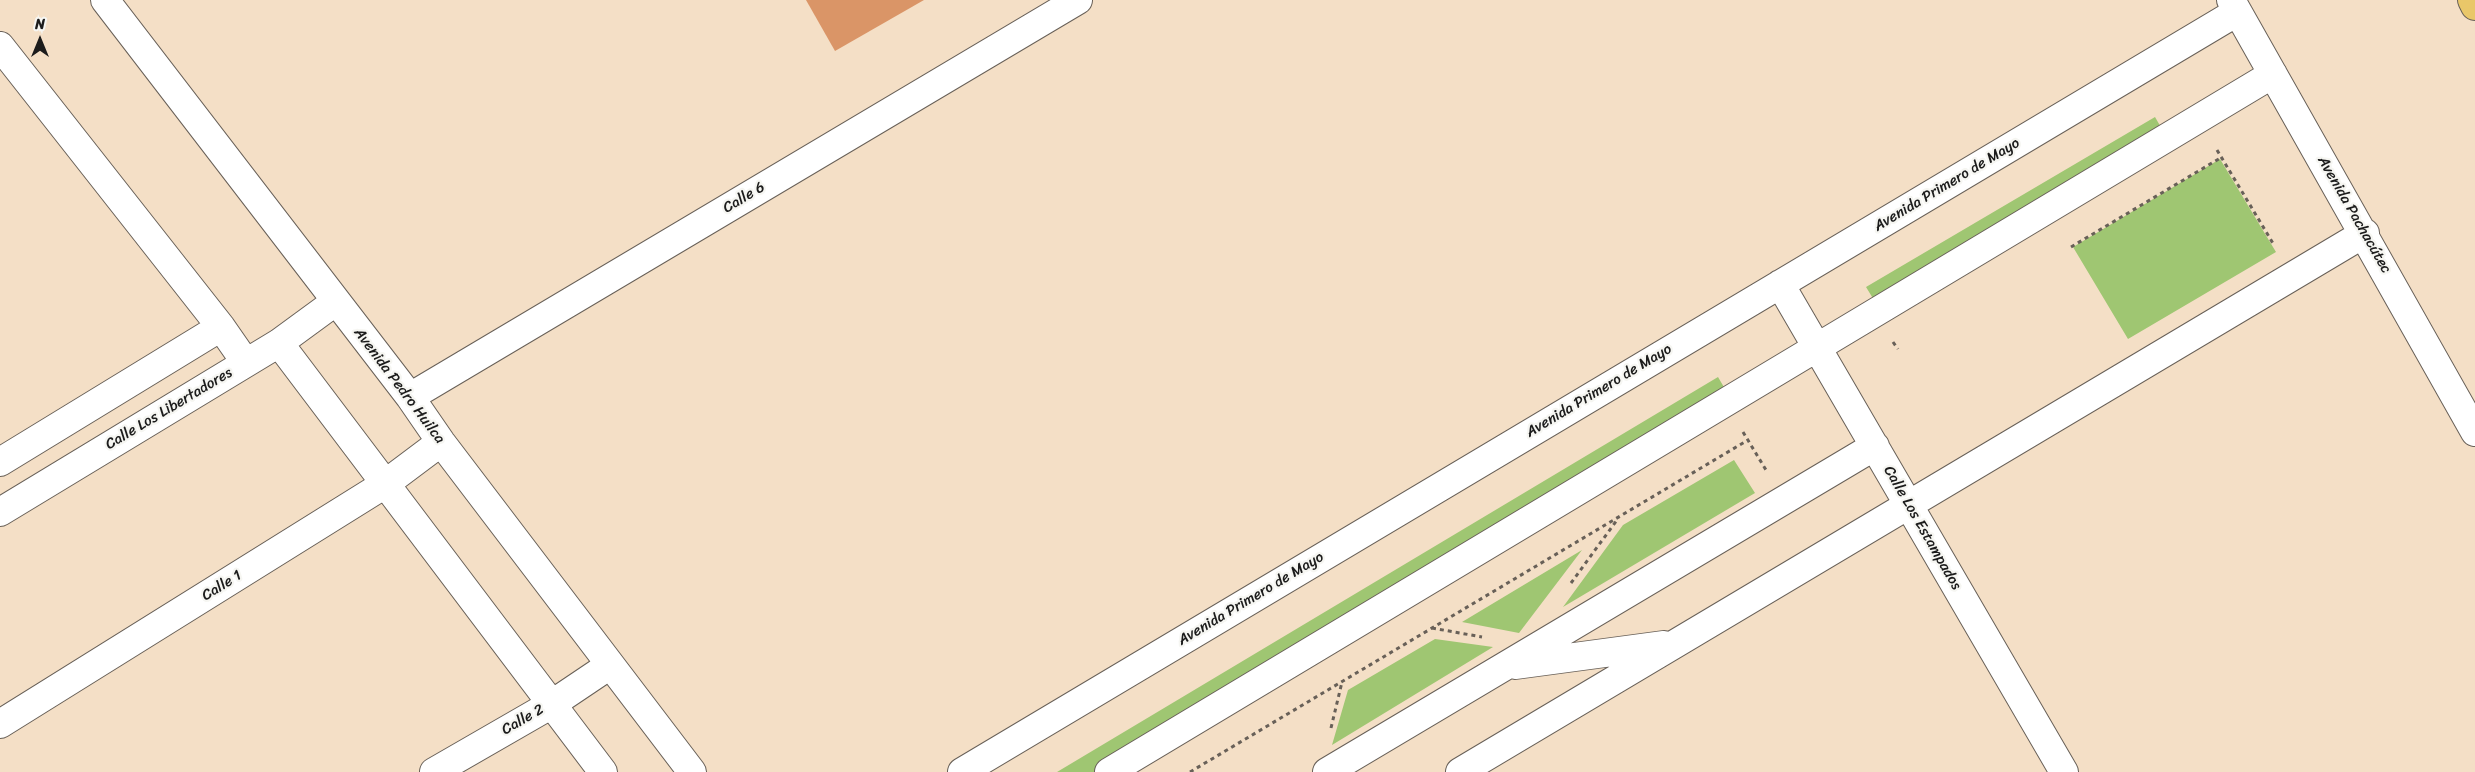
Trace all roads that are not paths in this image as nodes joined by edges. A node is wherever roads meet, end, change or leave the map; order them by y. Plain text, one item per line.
1 (105, 0) edge
2 (1078, 0) edge
3 (2472, 0) edge
4 (2234, 6) edge
5 (2475, 6) edge
6 (0, 46) edge
7 (2273, 74) junction
8 (2365, 234) junction
9 (1780, 284) junction
10 (335, 302) junction
11 (221, 327) junction
12 (279, 343) junction
13 (1817, 347) junction
14 (246, 363) junction
15 (410, 396) junction
16 (2475, 432) edge
17 (441, 442) junction
18 (1875, 446) junction
19 (0, 462) edge
20 (0, 475) edge
21 (385, 484) junction
22 (1909, 505) junction
23 (9, 506) edge
24 (1675, 644) junction
25 (610, 665) junction
26 (1504, 666) junction
27 (552, 704) junction
28 (0, 724) edge
29 (434, 772) edge
30 (603, 772) edge
31 (692, 772) edge
32 (962, 772) edge
33 (1109, 772) edge
34 (1327, 772) edge
35 (1460, 772) edge
36 (2064, 772) edge

1 - 10 street, Avenida Pedro Huilca
2 - 15 street, Calle 6
3 - 5 main road
4 - 7 street, Avenida Pachacútec
4 - 9 street, Avenida Primero de Mayo
6 - 11 street
7 - 8 street, Avenida Pachacútec
7 - 13 street
8 - 16 street, Avenida Pachacútec
8 - 22 street
9 - 13 street, Calle Los Estampados
9 - 32 street, Avenida Primero de Mayo
10 - 12 street, Calle Los Libertadores
10 - 15 street, Avenida Pedro Huilca
11 - 14 street
11 - 19 street
12 - 14 street, Calle Los Libertadores
12 - 21 street
13 - 18 street, Calle Los Estampados
13 - 33 street
14 - 23 street, Calle Los Libertadores
15 - 17 street, Avenida Pedro Huilca
17 - 21 street, Calle 1
17 - 25 street, Avenida Pedro Huilca
18 - 22 street, Calle Los Estampados
18 - 26 street
20 - 23 street
21 - 27 street
21 - 28 street, Calle 1
22 - 24 street
22 - 36 street, Calle Los Estampados
24 - 26 street
24 - 35 street
25 - 27 street, Calle 2
25 - 31 street, Avenida Pedro Huilca
26 - 34 street
27 - 29 street, Calle 2
27 - 30 street

